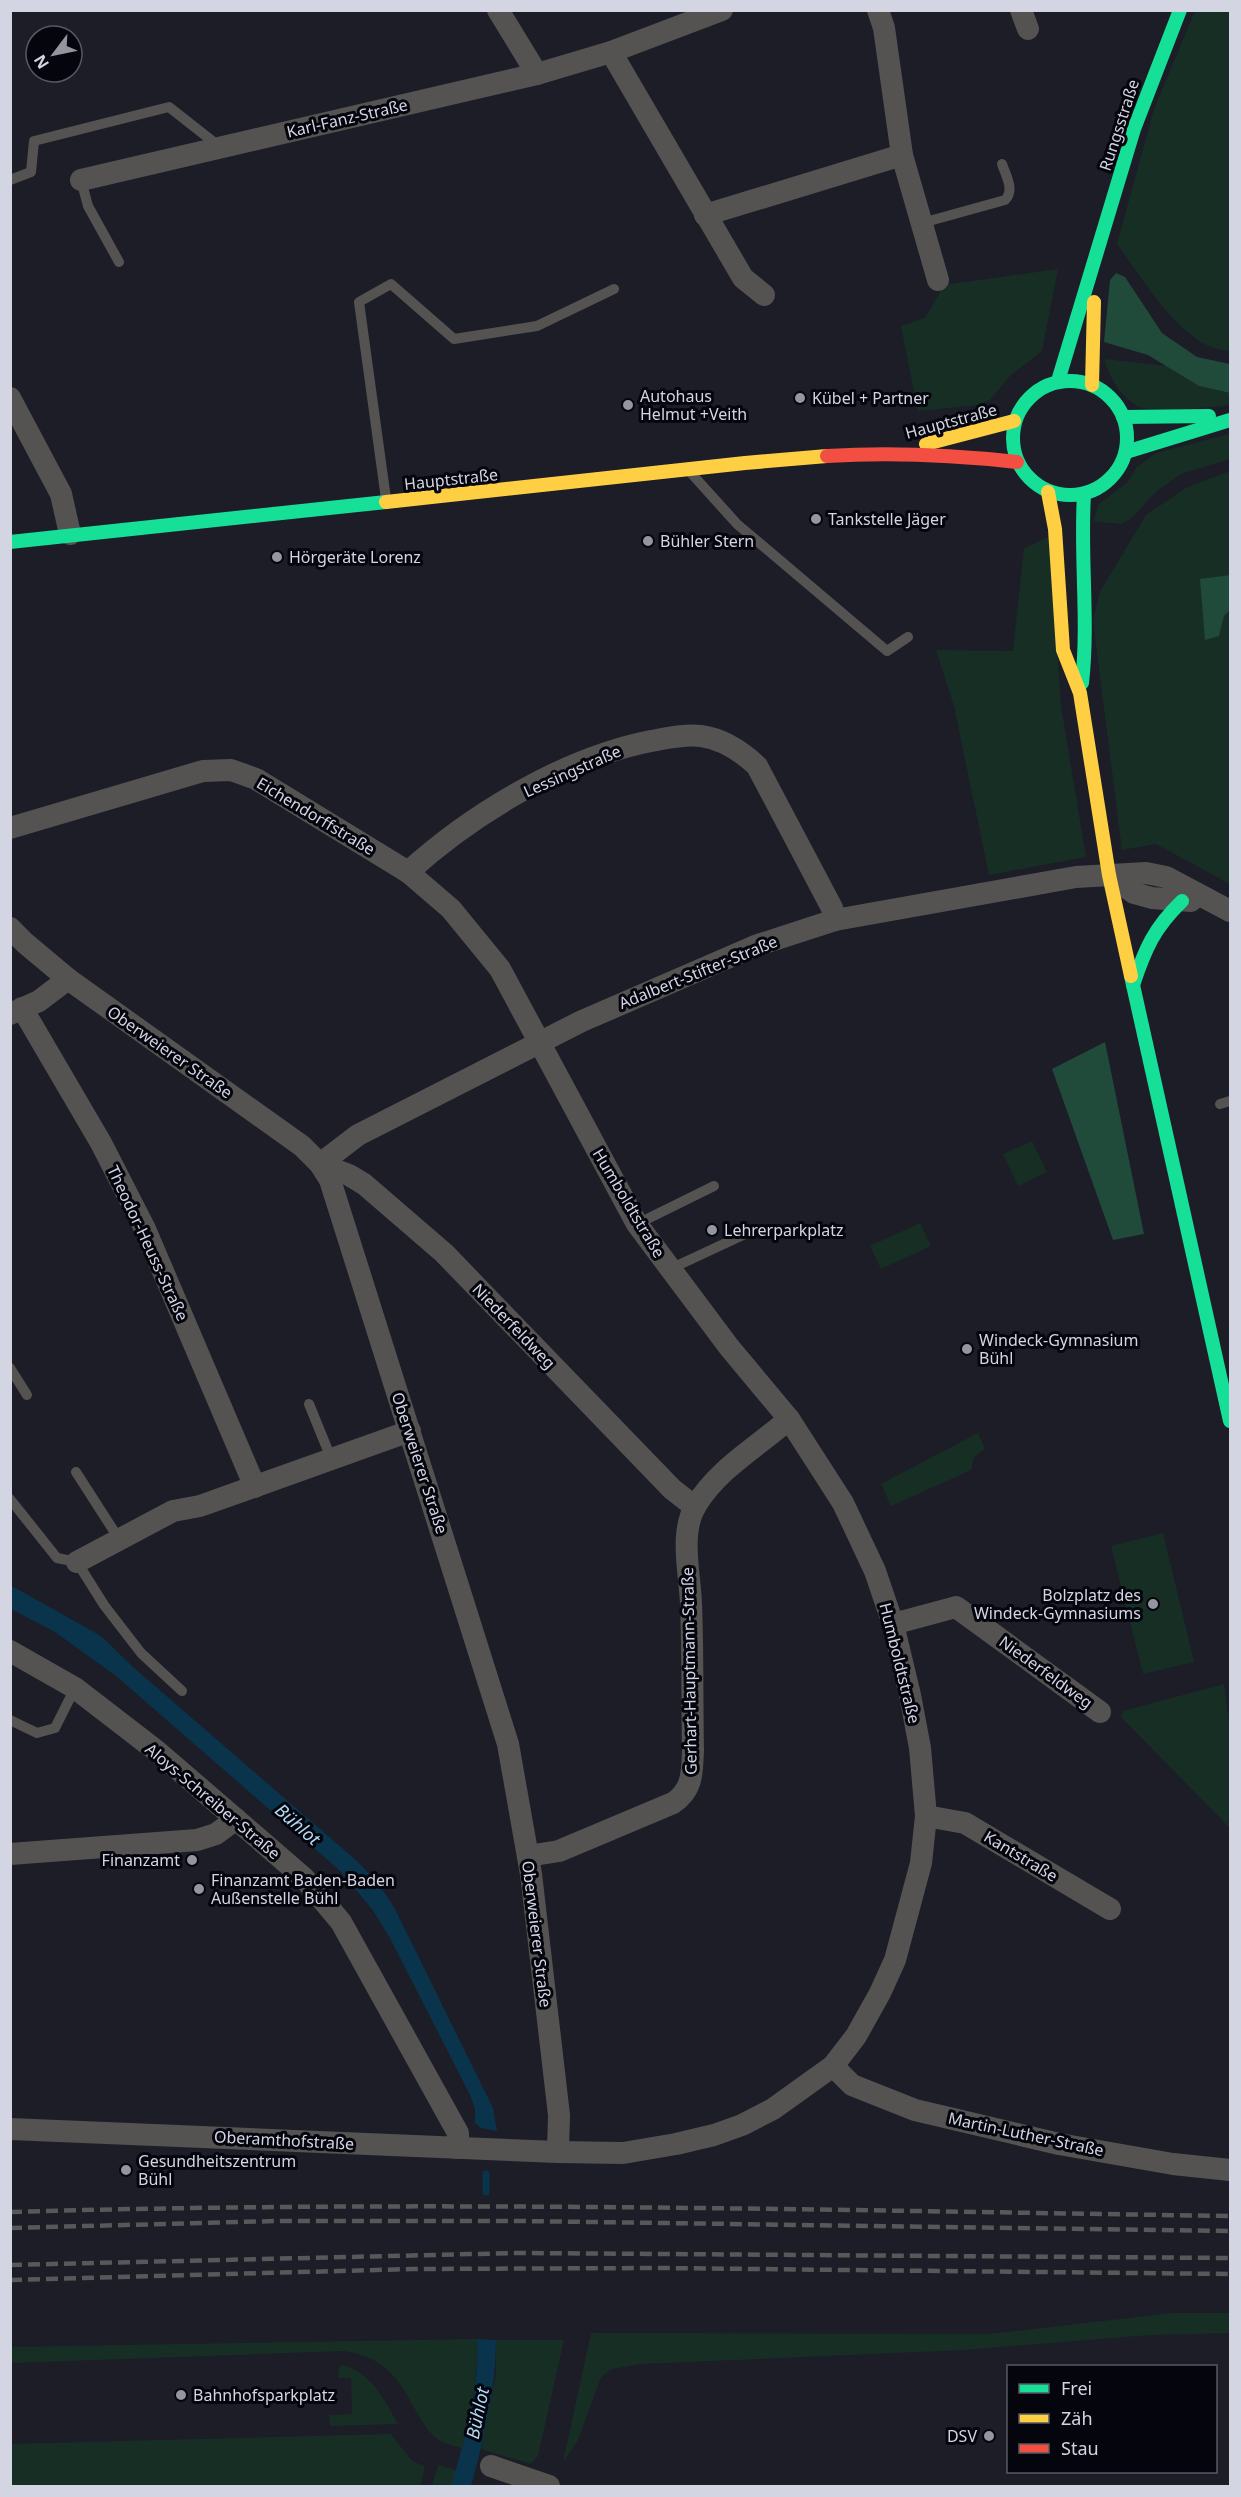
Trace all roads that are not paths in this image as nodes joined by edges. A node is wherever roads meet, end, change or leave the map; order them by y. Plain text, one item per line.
1 (498, 10) edge
2 (722, 10) edge
3 (878, 10) edge
4 (1180, 10) edge
5 (611, 52) junction
6 (537, 74) junction
7 (220, 147) junction
8 (902, 155) junction
9 (1002, 164) dead end
10 (10, 180) edge
11 (81, 180) joint
12 (705, 215) junction
13 (922, 223) junction
14 (1096, 251) junction
15 (120, 262) dead end
16 (938, 280) dead end
17 (614, 289) dead end
18 (764, 295) dead end
19 (1058, 381) junction
20 (1092, 385) junction
21 (10, 398) edge
22 (1123, 417) junction
23 (1230, 418) edge
24 (1014, 421) junction
25 (896, 452) junction
26 (1126, 453) junction
27 (1017, 462) junction
28 (688, 470) junction
29 (1048, 492) junction
30 (1084, 494) junction
31 (387, 502) junction
32 (70, 534) junction
33 (10, 542) edge
34 (908, 637) dead end
35 (1080, 693) junction
36 (10, 828) edge
37 (408, 872) junction
38 (1109, 875) junction
39 (1209, 901) junction
40 (1182, 902) junction
41 (1230, 911) edge
42 (835, 920) junction
43 (10, 928) edge
44 (68, 980) junction
45 (1133, 986) junction
46 (16, 1011) edge
47 (538, 1044) junction
48 (320, 1164) junction
49 (714, 1186) dead end
50 (637, 1224) junction
51 (743, 1235) dead end
52 (669, 1270) junction
53 (10, 1368) edge
54 (27, 1395) dead end
55 (309, 1404) dead end
56 (789, 1419) junction
57 (1230, 1421) edge
58 (410, 1431) junction
59 (331, 1458) junction
60 (76, 1472) dead end
61 (255, 1487) junction
62 (10, 1499) edge
63 (695, 1507) junction
64 (119, 1539) junction
65 (77, 1562) junction
66 (893, 1624) junction
67 (10, 1651) edge
68 (75, 1688) junction
69 (182, 1691) dead end
70 (1101, 1712) dead end
71 (10, 1720) edge
72 (926, 1816) junction
73 (236, 1819) junction
74 (10, 1854) edge
75 (528, 1856) junction
76 (1110, 1909) dead end
77 (833, 2066) junction
78 (10, 2129) edge
79 (458, 2148) junction
80 (558, 2152) junction
81 (1230, 2170) edge
82 (491, 2466) dead end
83 (549, 2487) edge

1 - 6 street
2 - 5 street, Karl-Fanz-Straße
3 - 8 street
4 - 14 street, Rungsstraße
5 - 6 street, Karl-Fanz-Straße
5 - 12 street
6 - 7 street, Karl-Fanz-Straße
7 - 10 lane
7 - 11 street, Karl-Fanz-Straße
8 - 12 street
8 - 13 street
9 - 13 lane
11 - 15 lane
12 - 18 street
13 - 16 street
14 - 19 street, Rungsstraße
14 - 20 street, Rungsstraße
17 - 31 lane
19 - 20 street
19 - 24 street
20 - 22 street
21 - 32 street
22 - 23 street
22 - 26 street
23 - 26 street
24 - 25 street, Hauptstraße
24 - 27 street
25 - 27 street, Hauptstraße
25 - 28 street, Hauptstraße
26 - 30 street
27 - 29 street
28 - 31 street, Hauptstraße
28 - 34 lane
29 - 30 street
29 - 35 street
30 - 35 street
31 - 32 street, Hauptstraße
32 - 33 street, Hauptstraße
35 - 38 street
36 - 37 street, Eichendorffstraße
37 - 42 street, Lessingstraße
37 - 47 street, Eichendorffstraße
38 - 39 street, Adalbert-Stifter-Straße
38 - 40 street
38 - 42 street, Adalbert-Stifter-Straße
38 - 45 street
39 - 40 street
39 - 41 street, Adalbert-Stifter-Straße
40 - 45 street
42 - 47 street, Adalbert-Stifter-Straße
43 - 44 street, Oberweierer Straße
44 - 46 street
44 - 48 street, Oberweierer Straße
45 - 57 street
46 - 61 street, Theodor-Heuss-Straße
47 - 48 street, Adalbert-Stifter-Straße
47 - 50 street, Humboldtstraße
48 - 58 street, Oberweierer Straße
48 - 63 street, Niederfeldweg
49 - 50 lane
50 - 52 street, Humboldtstraße
51 - 52 lane
52 - 56 street, Humboldtstraße
53 - 54 lane
55 - 59 lane
56 - 63 street, Gerhart-Hauptmann-Straße
56 - 66 street, Humboldtstraße
58 - 59 street
58 - 75 street, Oberweierer Straße
59 - 61 street
60 - 64 lane
61 - 64 street
62 - 65 lane
63 - 75 street, Gerhart-Hauptmann-Straße
64 - 65 street
65 - 69 lane
66 - 70 street, Niederfeldweg
66 - 72 street, Humboldtstraße
67 - 68 street, Aloys-Schreiber-Straße
68 - 71 lane
68 - 73 street, Aloys-Schreiber-Straße
72 - 76 street, Kantstraße
72 - 77 street, Humboldtstraße
73 - 74 street
73 - 79 street, Aloys-Schreiber-Straße
75 - 80 street, Oberweierer Straße
77 - 80 street, Humboldtstraße
77 - 81 street, Martin-Luther-Straße
78 - 79 street, Oberamthofstraße
79 - 80 street, Oberamthofstraße
82 - 83 street

